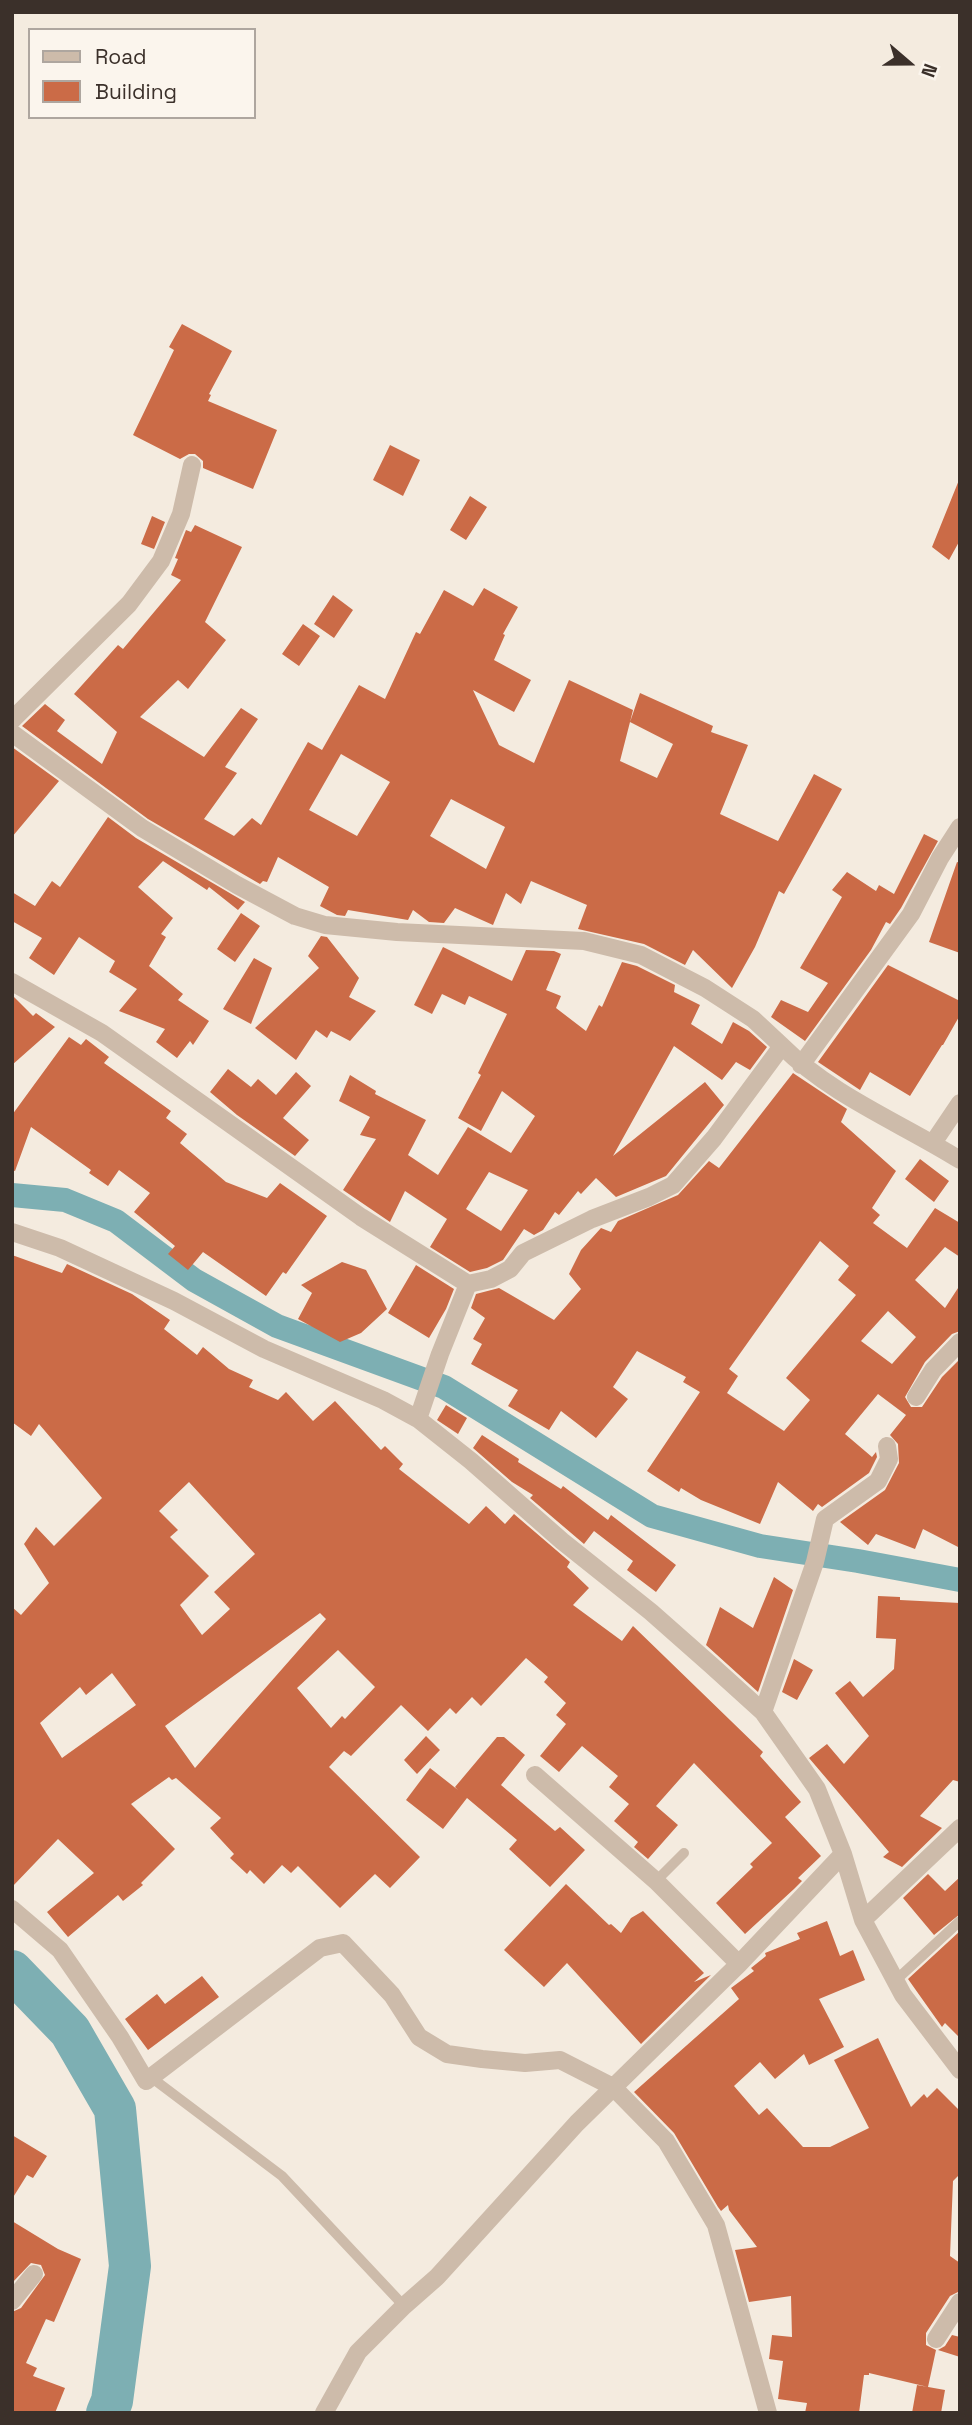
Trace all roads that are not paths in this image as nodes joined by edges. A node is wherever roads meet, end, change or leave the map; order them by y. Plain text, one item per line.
1 (192, 465) dead end
2 (12, 720) edge
3 (12, 733) edge
4 (960, 827) edge
5 (12, 982) edge
6 (782, 1046) junction
7 (801, 1065) junction
8 (960, 1102) edge
9 (933, 1143) junction
10 (960, 1160) edge
11 (12, 1232) edge
12 (468, 1284) junction
13 (960, 1342) edge
14 (916, 1397) dead end
15 (418, 1419) junction
16 (887, 1446) dead end
17 (763, 1712) junction
18 (535, 1775) dead end
19 (960, 1828) edge
20 (684, 1853) dead end
21 (843, 1854) junction
22 (656, 1881) junction
23 (12, 1909) edge
24 (863, 1920) junction
25 (960, 1921) edge
26 (739, 1964) junction
27 (895, 1981) junction
28 (960, 2070) edge
29 (152, 2078) junction
30 (614, 2087) junction
31 (34, 2274) dead end
32 (12, 2301) edge
33 (960, 2302) edge
34 (404, 2306) junction
35 (936, 2339) dead end
36 (324, 2413) edge
37 (768, 2413) edge

1 - 2 street
3 - 6 street
4 - 7 street
5 - 12 street
6 - 7 street
6 - 12 street
7 - 9 street
8 - 9 street
9 - 10 street
11 - 15 street
12 - 15 street
13 - 14 street
15 - 17 street
16 - 17 street
17 - 21 street
18 - 22 street
19 - 24 street
20 - 22 lane
21 - 24 street
21 - 26 street
22 - 26 street
23 - 29 street
24 - 27 street
25 - 27 lane
26 - 30 street
27 - 28 street
29 - 30 street
29 - 34 lane
30 - 34 street
30 - 37 street
31 - 32 street
33 - 35 street
34 - 36 street

